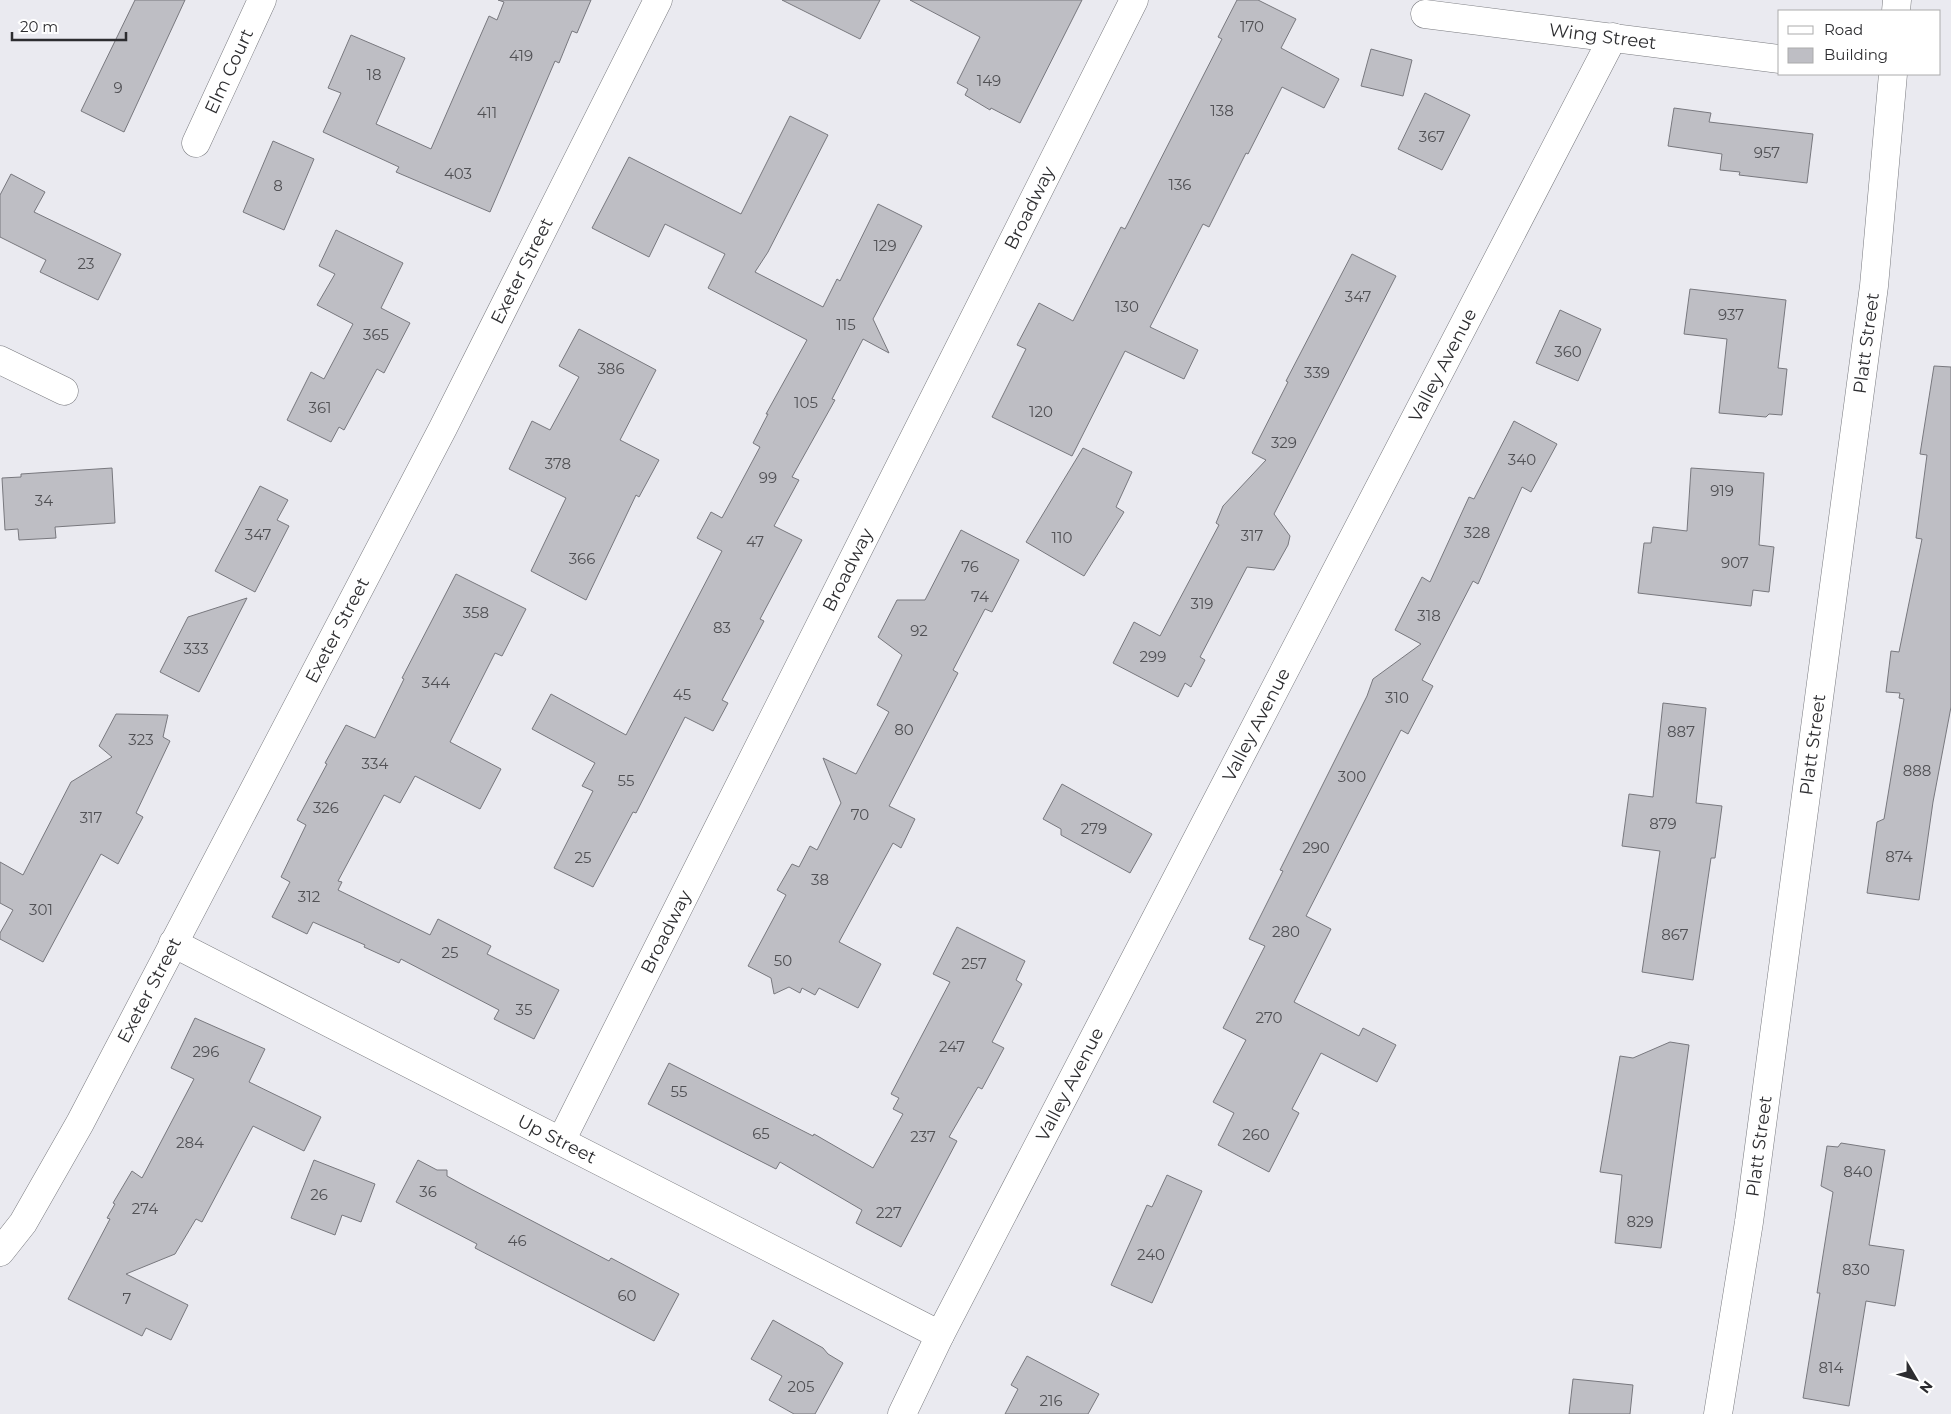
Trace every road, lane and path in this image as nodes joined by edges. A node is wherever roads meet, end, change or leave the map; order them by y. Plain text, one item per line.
1 (262, 0) edge
2 (658, 0) edge
3 (1134, 0) edge
4 (1425, 14) dead end
5 (1613, 37) junction
6 (1778, 59) edge
7 (1892, 75) edge
8 (196, 143) dead end
9 (0, 360) edge
10 (64, 391) dead end
11 (173, 943) junction
12 (561, 1141) junction
13 (0, 1252) edge
14 (940, 1335) junction
15 (902, 1414) edge
16 (1718, 1414) edge

1 - 8 street, Elm Court
2 - 11 street, Exeter Street
3 - 12 street, Broadway
4 - 5 street, Wing Street
5 - 6 street, Wing Street
5 - 14 street, Valley Avenue
7 - 16 street, Platt Street
9 - 10 street
11 - 12 street, Up Street
11 - 13 street, Exeter Street
12 - 14 street, Up Street
14 - 15 street, Valley Avenue

